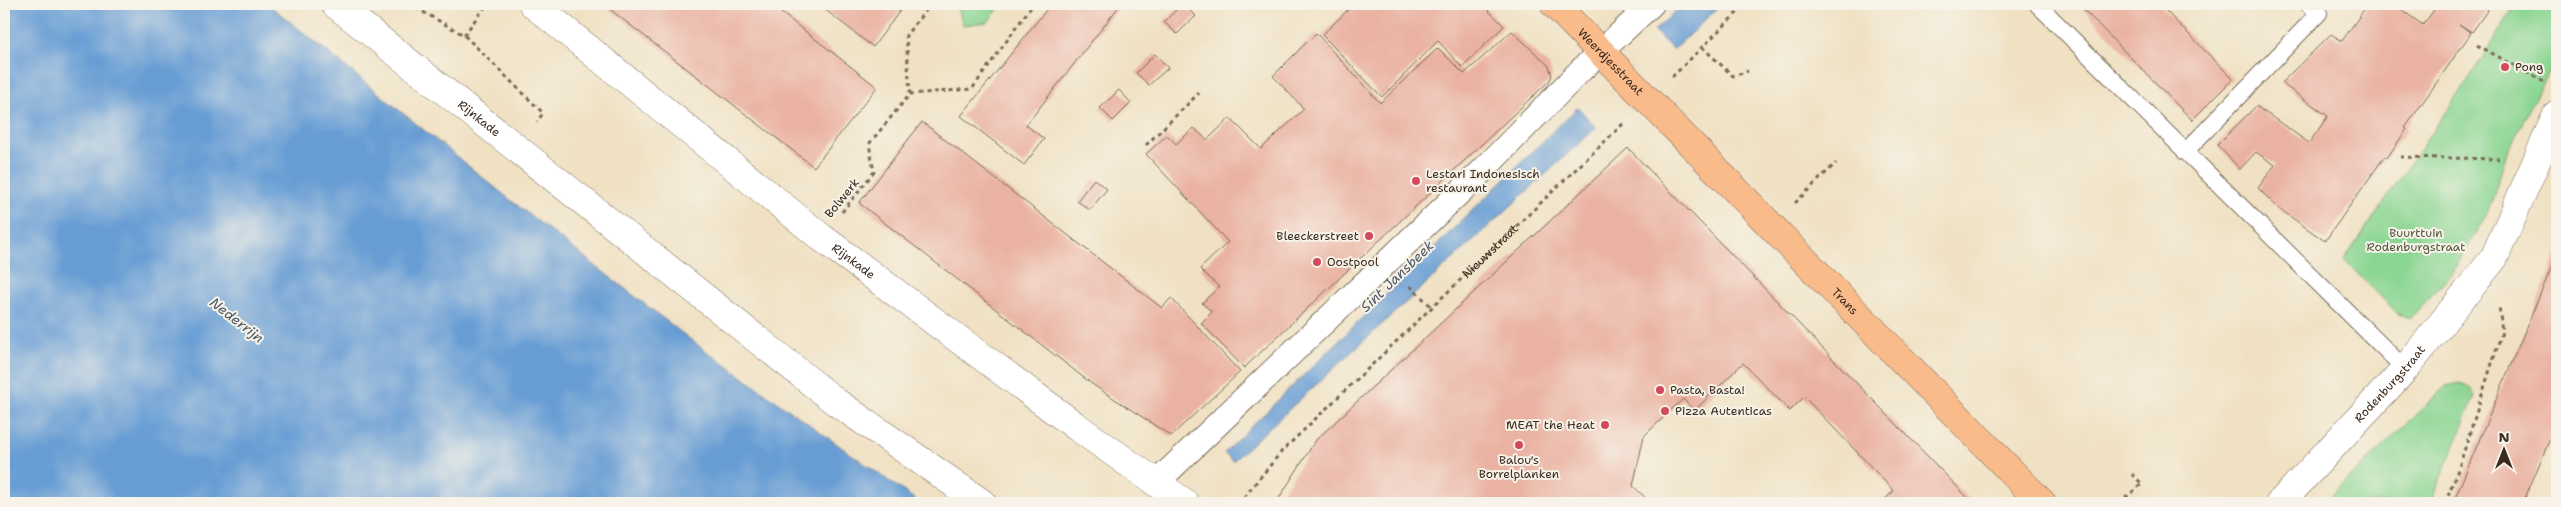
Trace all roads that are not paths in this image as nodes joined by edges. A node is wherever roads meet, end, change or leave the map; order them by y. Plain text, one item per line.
1 (335, 4) edge
2 (533, 4) edge
3 (1554, 4) edge
4 (1652, 4) edge
5 (2037, 4) edge
6 (2308, 4) edge
7 (1600, 52) junction
8 (1647, 100) joint
9 (2557, 114) edge
10 (2185, 152) junction
11 (2405, 369) junction
12 (1156, 483) junction
13 (982, 503) edge
14 (1185, 503) edge
15 (2042, 503) edge
16 (2280, 503) edge

1 - 13 street, Rijnkade
2 - 12 street, Rijnkade
3 - 7 main road, Weerdjesstraat
4 - 7 street
5 - 10 lane
6 - 10 lane
7 - 8 main road, Weerdjesstraat
7 - 12 street
8 - 15 main road, Trans
9 - 11 street, Rodenburgstraat
10 - 11 lane
11 - 16 street, Rodenburgstraat
12 - 14 street, Rijnkade

